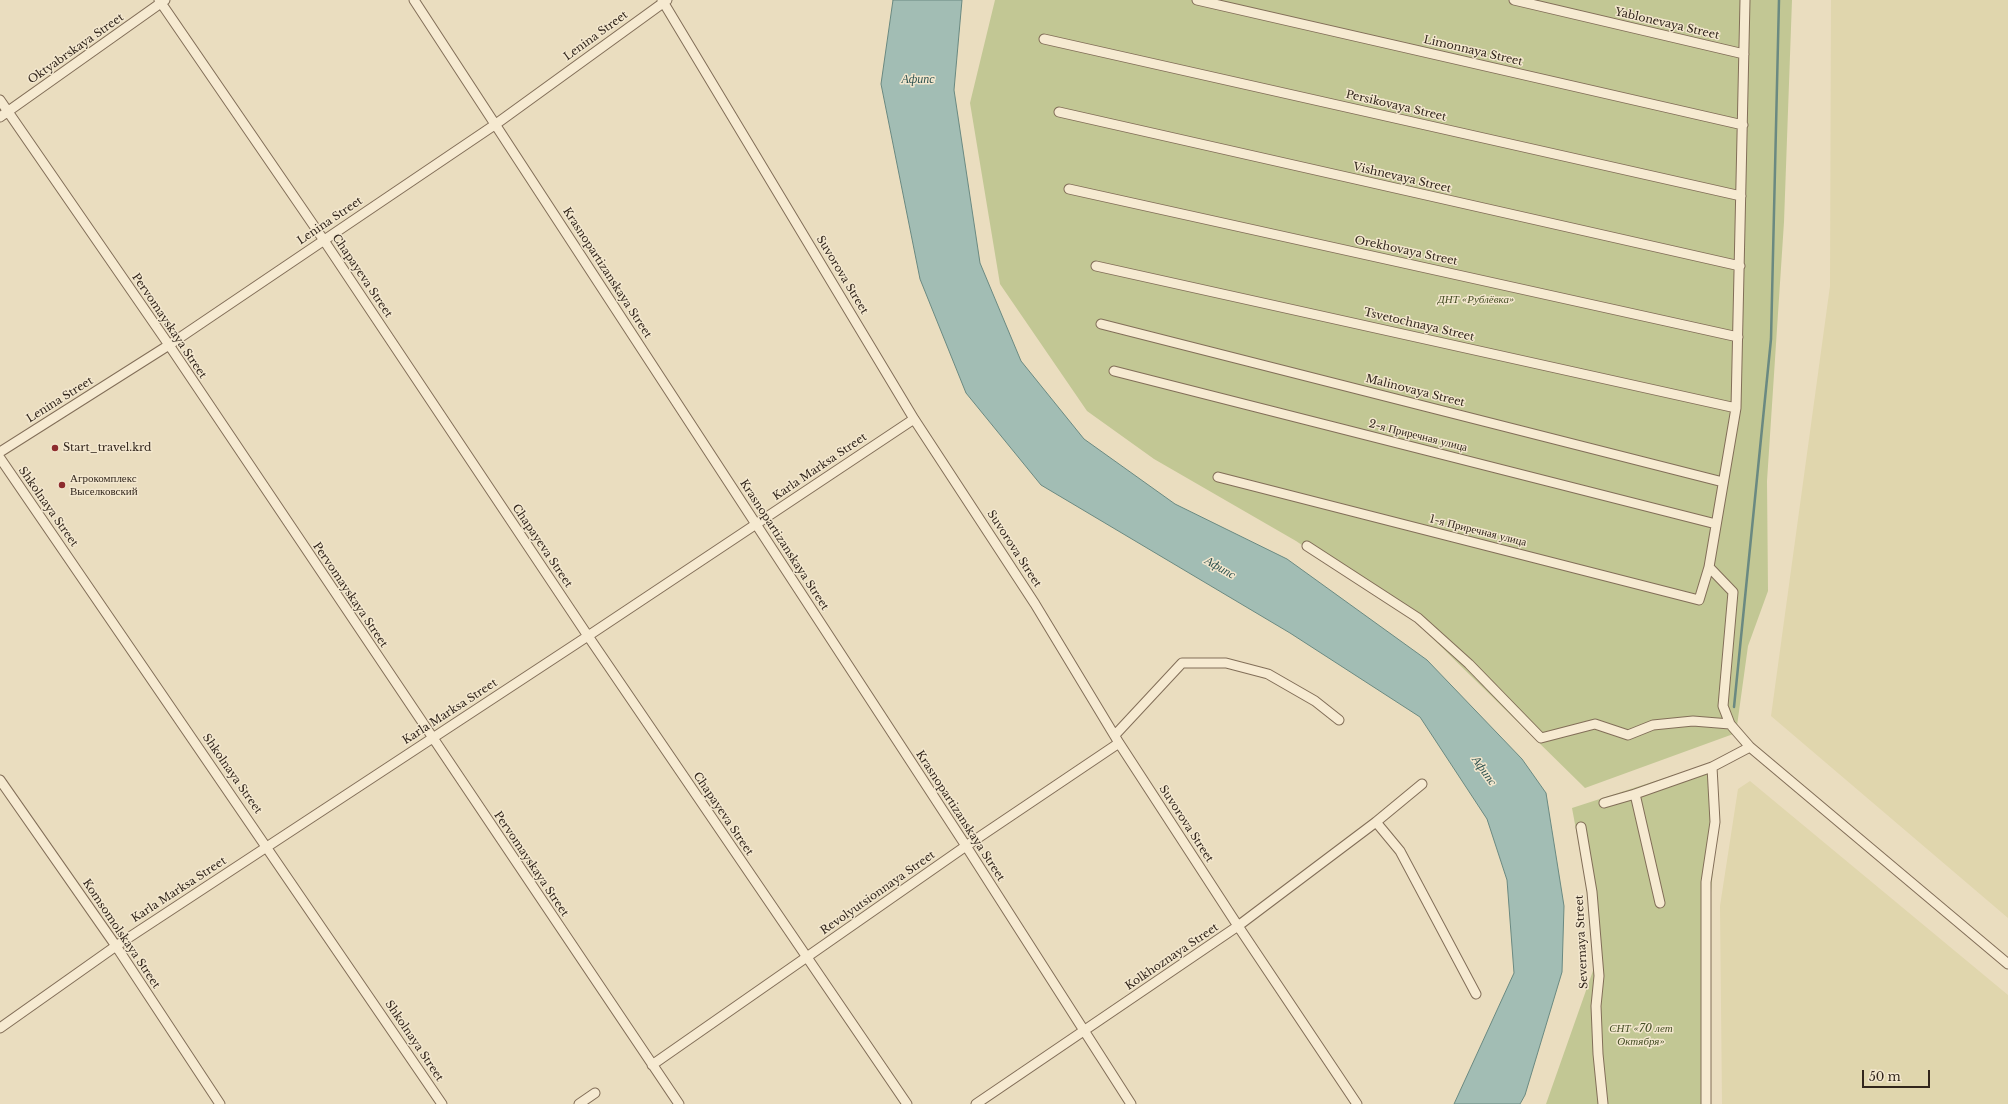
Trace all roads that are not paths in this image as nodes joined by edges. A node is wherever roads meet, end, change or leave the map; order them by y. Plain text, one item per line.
1 (414, 0) edge
2 (1197, 0) edge
3 (1514, 0) edge
4 (1745, 0) edge
5 (162, 1) edge
6 (664, 1) edge
7 (1044, 38) dead end
8 (1744, 54) junction
9 (0, 100) edge
10 (1059, 112) dead end
11 (4, 114) edge
12 (496, 124) junction
13 (1743, 125) junction
14 (1069, 189) dead end
15 (1741, 196) junction
16 (323, 239) junction
17 (1096, 266) dead end
18 (1740, 266) junction
19 (1101, 324) dead end
20 (1738, 337) junction
21 (169, 346) junction
22 (1114, 371) dead end
23 (1736, 408) junction
24 (914, 419) junction
25 (0, 452) edge
26 (0, 458) edge
27 (1218, 477) dead end
28 (1723, 482) junction
29 (756, 524) junction
30 (1716, 524) junction
31 (1307, 546) dead end
32 (1709, 566) junction
33 (588, 636) junction
34 (1339, 720) dead end
35 (1730, 724) junction
36 (432, 738) junction
37 (1117, 739) junction
38 (1750, 747) junction
39 (1712, 767) junction
40 (0, 780) edge
41 (1422, 784) dead end
42 (1635, 794) junction
43 (1604, 803) dead end
44 (1376, 822) junction
45 (1581, 827) dead end
46 (267, 846) junction
47 (966, 846) junction
48 (1660, 903) dead end
49 (1238, 926) junction
50 (116, 946) junction
51 (806, 958) junction
52 (2008, 964) edge
53 (1476, 994) dead end
54 (0, 1028) edge
55 (1083, 1031) junction
56 (652, 1065) junction
57 (595, 1093) dead end
58 (220, 1104) edge
59 (442, 1104) edge
60 (579, 1104) edge
61 (679, 1104) edge
62 (907, 1104) edge
63 (976, 1104) edge
64 (1131, 1104) edge
65 (1357, 1104) edge
66 (1603, 1104) edge
67 (1706, 1104) edge

1 - 12 street, Krasnopartizanskaya Street
2 - 13 street, Limonnaya Street
3 - 8 street, Yablonevaya Street
4 - 8 street
5 - 11 street, Oktyabrskaya Street
5 - 16 street, Chapayeva Street
6 - 12 street, Lenina Street
6 - 24 street, Suvorova Street
7 - 15 street, Persikovaya Street
8 - 13 street
9 - 11 street, Pervomayskaya Street
10 - 18 street, Vishnevaya Street
11 - 21 street, Pervomayskaya Street
12 - 16 street, Lenina Street
12 - 29 street, Krasnopartizanskaya Street
13 - 15 street
14 - 20 street, Orekhovaya Street
15 - 18 street
16 - 21 street, Lenina Street
16 - 33 street, Chapayeva Street
17 - 23 street, Tsvetochnaya Street
18 - 20 street
19 - 28 street, Malinovaya Street
20 - 23 street
21 - 25 street, Lenina Street
21 - 36 street, Pervomayskaya Street
22 - 30 street, 2-я Приречная улица
23 - 28 street
24 - 29 street, Karla Marksa Street
24 - 37 street, Suvorova Street
26 - 46 street, Shkolnaya Street
27 - 32 street, 1-я Приречная улица
28 - 30 street
29 - 33 street, Karla Marksa Street
29 - 47 street, Krasnopartizanskaya Street
30 - 32 street
31 - 35 street
32 - 35 street
33 - 36 street, Karla Marksa Street
33 - 51 street, Chapayeva Street
34 - 37 street, Revolyutsionnaya Street
35 - 38 street
36 - 46 street, Karla Marksa Street
36 - 56 street, Pervomayskaya Street
37 - 47 street, Revolyutsionnaya Street
37 - 49 street, Suvorova Street
38 - 39 street
38 - 52 street
39 - 42 street
39 - 67 street
40 - 50 street, Komsomolskaya Street
41 - 44 street, Kolkhoznaya Street
42 - 43 street
42 - 48 street
44 - 49 street, Kolkhoznaya Street
44 - 53 street
45 - 66 street, Severnaya Street
46 - 50 street, Karla Marksa Street
46 - 59 street, Shkolnaya Street
47 - 51 street, Revolyutsionnaya Street
47 - 55 street, Krasnopartizanskaya Street
49 - 55 street, Kolkhoznaya Street
49 - 65 street, Suvorova Street
50 - 54 street, Karla Marksa Street
50 - 58 street, Komsomolskaya Street
51 - 56 street, Revolyutsionnaya Street
51 - 62 street, Chapayeva Street
55 - 63 street, Kolkhoznaya Street
55 - 64 street, Krasnopartizanskaya Street
56 - 61 street, Pervomayskaya Street
57 - 60 street

